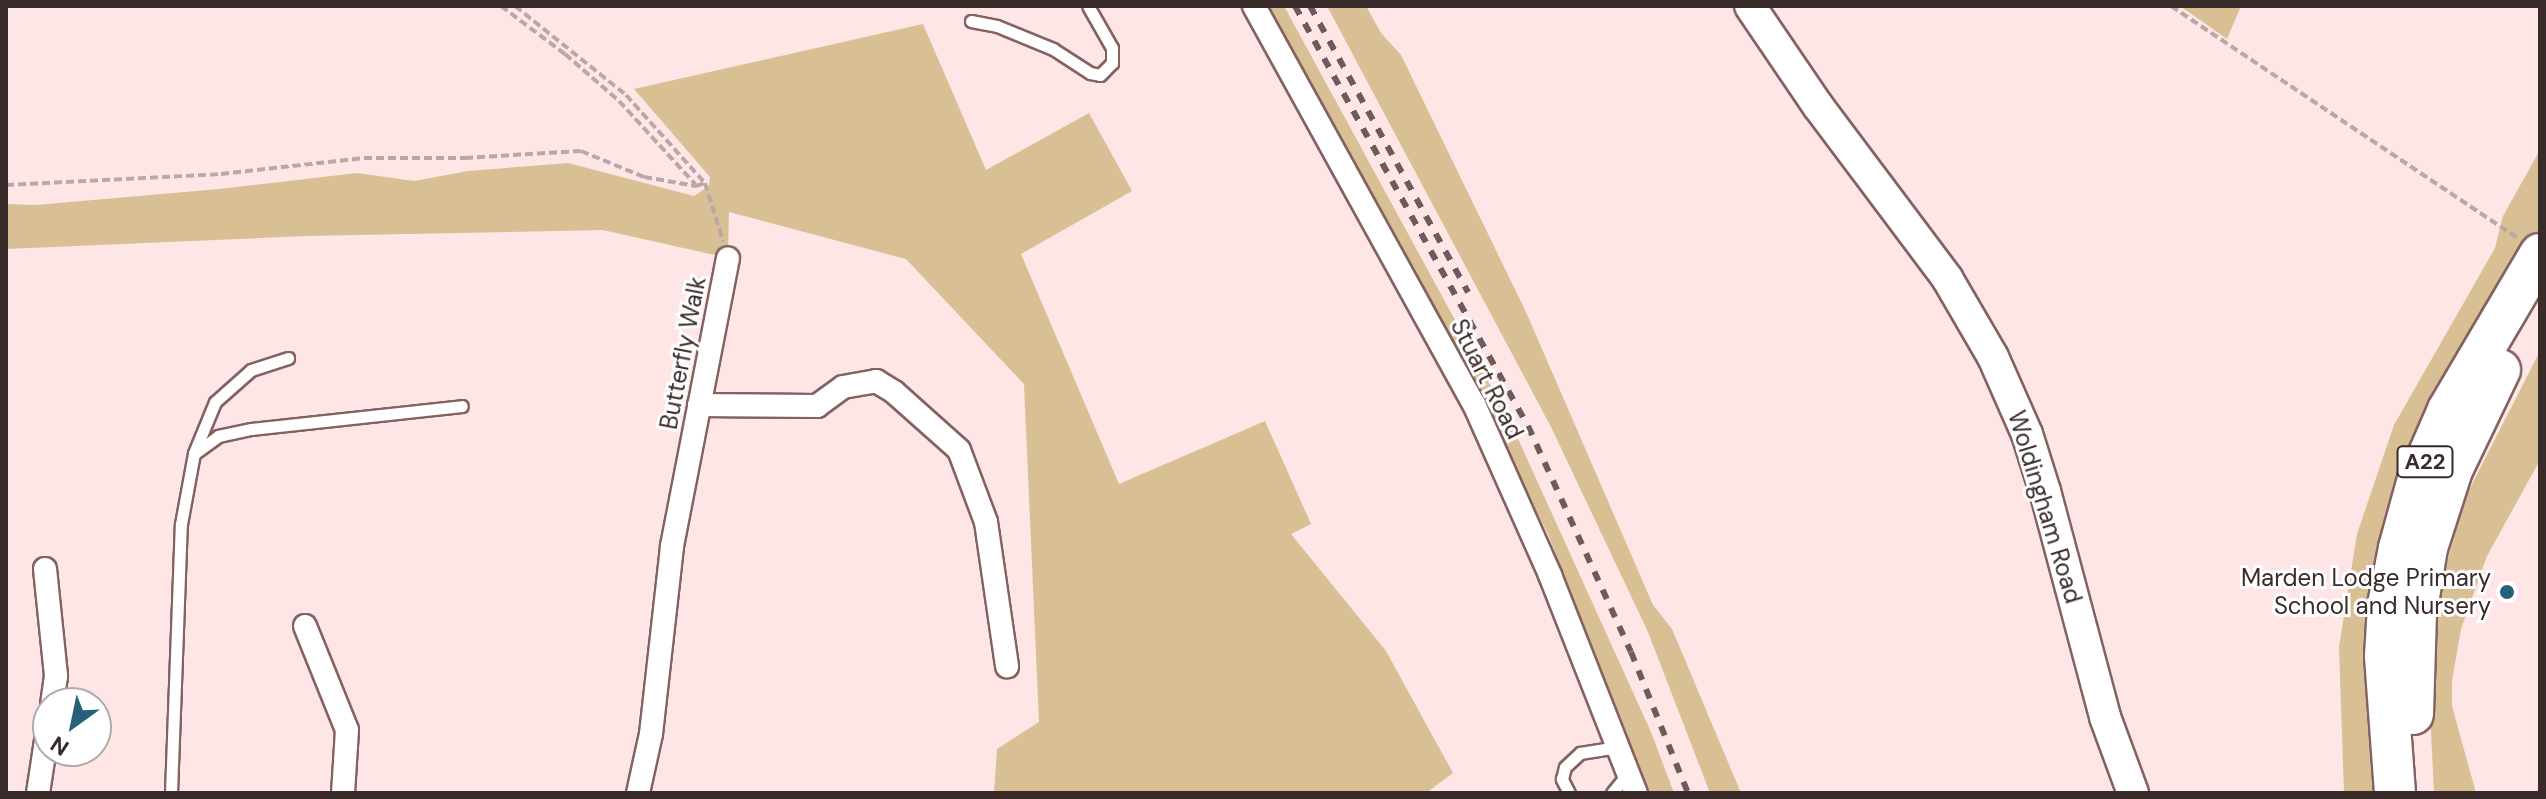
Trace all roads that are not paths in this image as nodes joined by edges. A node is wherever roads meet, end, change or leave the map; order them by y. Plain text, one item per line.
1 (1088, 6) edge
2 (1254, 6) edge
3 (1750, 6) edge
4 (971, 21) dead end
5 (2533, 248) edge
6 (728, 258) road end
7 (2540, 306) edge
8 (288, 358) dead end
9 (699, 405) junction
10 (462, 406) dead end
11 (194, 453) junction
12 (45, 569) dead end
13 (305, 626) dead end
14 (1007, 666) dead end
15 (54, 687) edge
16 (1618, 747) junction
17 (42, 767) edge
18 (1632, 783) edge
19 (38, 793) edge
20 (171, 793) edge
21 (343, 793) edge
22 (638, 793) edge
23 (1569, 793) edge
24 (1612, 793) edge
25 (2133, 793) edge
26 (2395, 793) edge
27 (2421, 793) edge

1 - 4 lane
2 - 16 street, Stuart Road
3 - 25 street, Woldingham Road
5 - 26 highway, A22
6 - 9 street, Butterfly Walk
7 - 27 highway, A22
8 - 11 lane
9 - 14 street
9 - 22 street, Butterfly Walk
10 - 11 lane
11 - 20 lane
12 - 15 street
13 - 21 street
16 - 18 street, Stuart Road
16 - 23 lane
17 - 19 street
18 - 24 lane

